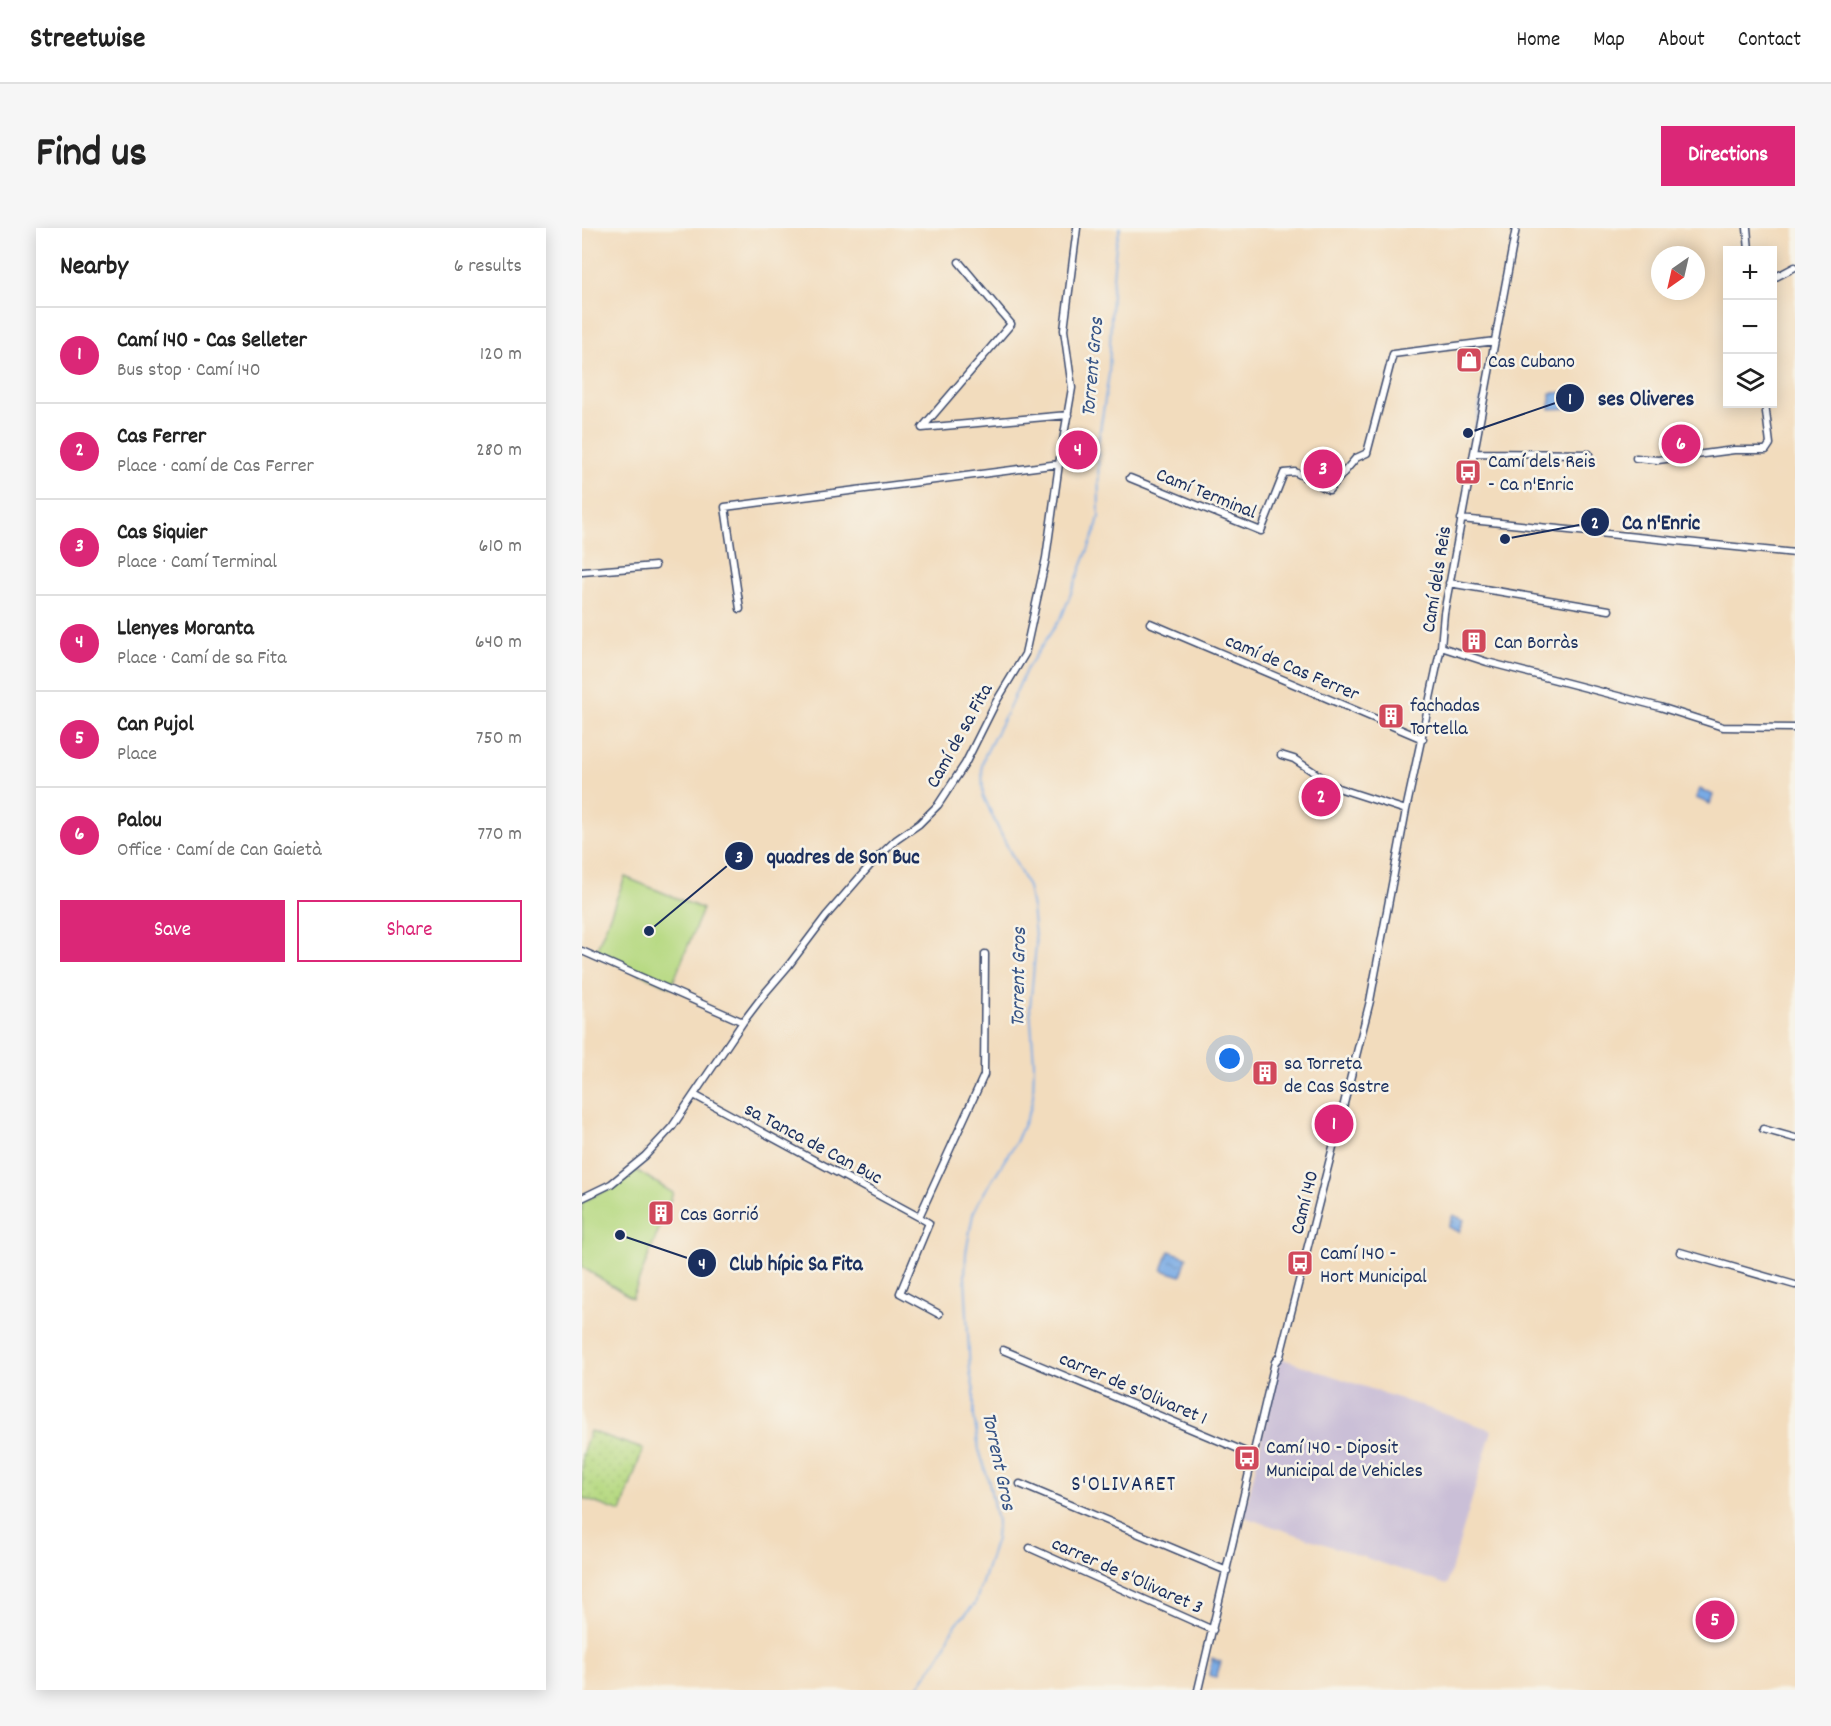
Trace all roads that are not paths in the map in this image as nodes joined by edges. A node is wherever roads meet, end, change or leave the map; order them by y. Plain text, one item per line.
1 (1077, 228) edge
2 (1516, 228) edge
3 (1747, 228) edge
4 (1749, 246) edge
5 (959, 262) dead end
6 (1795, 267) edge
7 (1777, 277) edge
8 (1495, 341) junction
9 (1766, 408) edge
10 (1068, 415) junction
11 (1474, 453) junction
12 (1590, 454) dead end
13 (1636, 458) dead end
14 (1059, 464) junction
15 (1130, 478) dead end
16 (1461, 519) junction
17 (1795, 553) edge
18 (655, 566) dead end
19 (582, 572) edge
20 (1449, 583) junction
21 (740, 609) dead end
22 (1609, 610) dead end
23 (1150, 623) dead end
24 (1441, 647) junction
25 (1795, 728) edge
26 (1423, 739) junction
27 (1281, 755) dead end
28 (1406, 810) junction
29 (582, 951) edge
30 (985, 954) dead end
31 (743, 1022) junction
32 (694, 1095) junction
33 (1763, 1129) dead end
34 (1795, 1138) edge
35 (582, 1198) edge
36 (919, 1217) junction
37 (1680, 1252) dead end
38 (1795, 1285) edge
39 (939, 1314) dead end
40 (1003, 1350) dead end
41 (1253, 1455) junction
42 (1020, 1484) dead end
43 (1030, 1548) dead end
44 (1227, 1571) junction
45 (1213, 1630) junction
46 (1198, 1690) edge

1 - 10 street, Camí de sa Fita
2 - 8 street, Camí dels Reis
3 - 4 street
5 - 10 street
6 - 7 street
8 - 11 street, Camí dels Reis
8 - 15 street, Camí Terminal
9 - 13 street
10 - 14 street, Camí de sa Fita
11 - 12 street
11 - 16 street, Camí dels Reis
14 - 21 street
14 - 31 street, Camí de sa Fita
16 - 17 street
16 - 20 street, Camí dels Reis
18 - 19 street
20 - 22 street
20 - 24 street, Camí dels Reis
23 - 26 street, camí de Cas Ferrer
24 - 25 street, Camí dels Reis
24 - 26 street, Camí 140
26 - 28 street, Camí 140
27 - 28 street
28 - 41 street, Camí 140
29 - 31 street
30 - 36 street
31 - 32 street, Camí de sa Fita
32 - 35 street, Camí de sa Fita
32 - 36 street, sa Tanca de Can Buc
33 - 34 street
36 - 39 street
37 - 38 street
40 - 41 street, carrer de s'Olivaret 1
41 - 44 street, Camí 140
42 - 44 street
43 - 45 street, carrer de s'Olivaret 3
44 - 45 street, Camí 140
45 - 46 street, Camí 140

